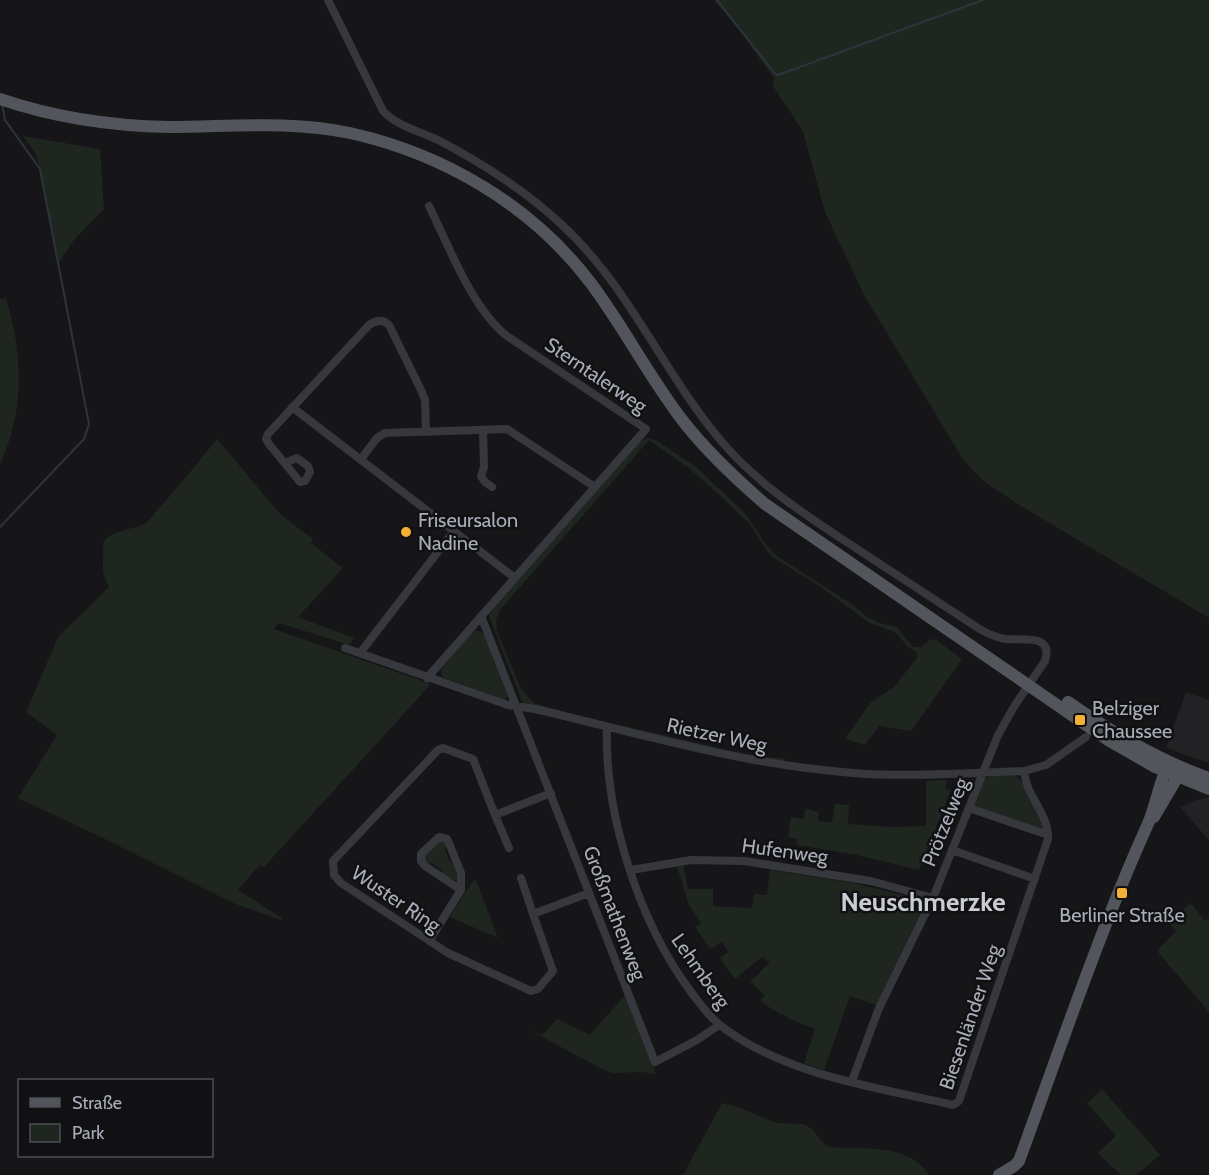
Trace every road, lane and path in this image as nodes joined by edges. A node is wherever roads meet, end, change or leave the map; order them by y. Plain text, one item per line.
1 (328, 0) edge
2 (4, 100) edge
3 (429, 206) dead end
4 (292, 407) junction
5 (483, 430) junction
6 (426, 432) junction
7 (360, 459) junction
8 (285, 464) dead end
9 (492, 487) dead end
10 (595, 487) junction
11 (454, 531) junction
12 (515, 578) junction
13 (481, 616) junction
14 (345, 648) dead end
15 (360, 653) junction
16 (427, 678) junction
17 (1031, 682) junction
18 (517, 706) junction
19 (607, 727) junction
20 (1086, 737) dead end
21 (1172, 769) junction
22 (1024, 771) junction
23 (984, 773) junction
24 (1209, 778) edge
25 (1209, 789) edge
26 (551, 793) junction
27 (969, 808) junction
28 (495, 814) junction
29 (1048, 835) junction
30 (509, 848) dead end
31 (952, 850) junction
32 (631, 870) junction
33 (521, 878) dead end
34 (1035, 879) junction
35 (461, 890) junction
36 (589, 893) junction
37 (933, 898) junction
38 (533, 914) junction
39 (429, 941) junction
40 (719, 1025) junction
41 (852, 1081) junction
42 (956, 1104) joint
43 (999, 1175) edge

1 - 17 street, Prötzelweg
2 - 17 main road
3 - 10 street, Sterntalerweg
4 - 6 street
4 - 7 street
4 - 8 street
5 - 6 street
5 - 9 street
5 - 10 street
6 - 7 street
7 - 11 street
10 - 12 street, Sterntalerweg
11 - 12 street
11 - 15 street
12 - 13 street, Sterntalerweg
13 - 16 street, Sterntalerweg
13 - 18 street
14 - 15 street, Rietzer Weg
15 - 16 street, Rietzer Weg
16 - 18 street, Rietzer Weg
17 - 21 main road
17 - 23 street, Prötzelweg
18 - 19 street, Rietzer Weg
18 - 26 street, Großmathenweg
19 - 23 street, Rietzer Weg
19 - 32 street, Lehmberg
20 - 22 street, Rietzer Weg
21 - 24 main road
21 - 25 main road
21 - 43 main road
22 - 23 street, Rietzer Weg
22 - 29 street
23 - 27 street, Prötzelweg
26 - 28 street
26 - 36 street, Großmathenweg
27 - 29 street
27 - 31 street, Prötzelweg
28 - 30 street, Wuster Ring
28 - 39 street, Wuster Ring
29 - 34 street, Biesenländer Weg
31 - 34 street
31 - 37 street, Prötzelweg
32 - 37 street, Hufenweg
32 - 40 street, Lehmberg
33 - 38 street, Wuster Ring
34 - 42 street, Biesenländer Weg
35 - 35 street
35 - 39 street
36 - 38 street
36 - 40 street, Großmathenweg
37 - 41 street, Prötzelweg
38 - 39 street, Wuster Ring
40 - 41 street, Lehmberg
41 - 42 street, Lehmberg

